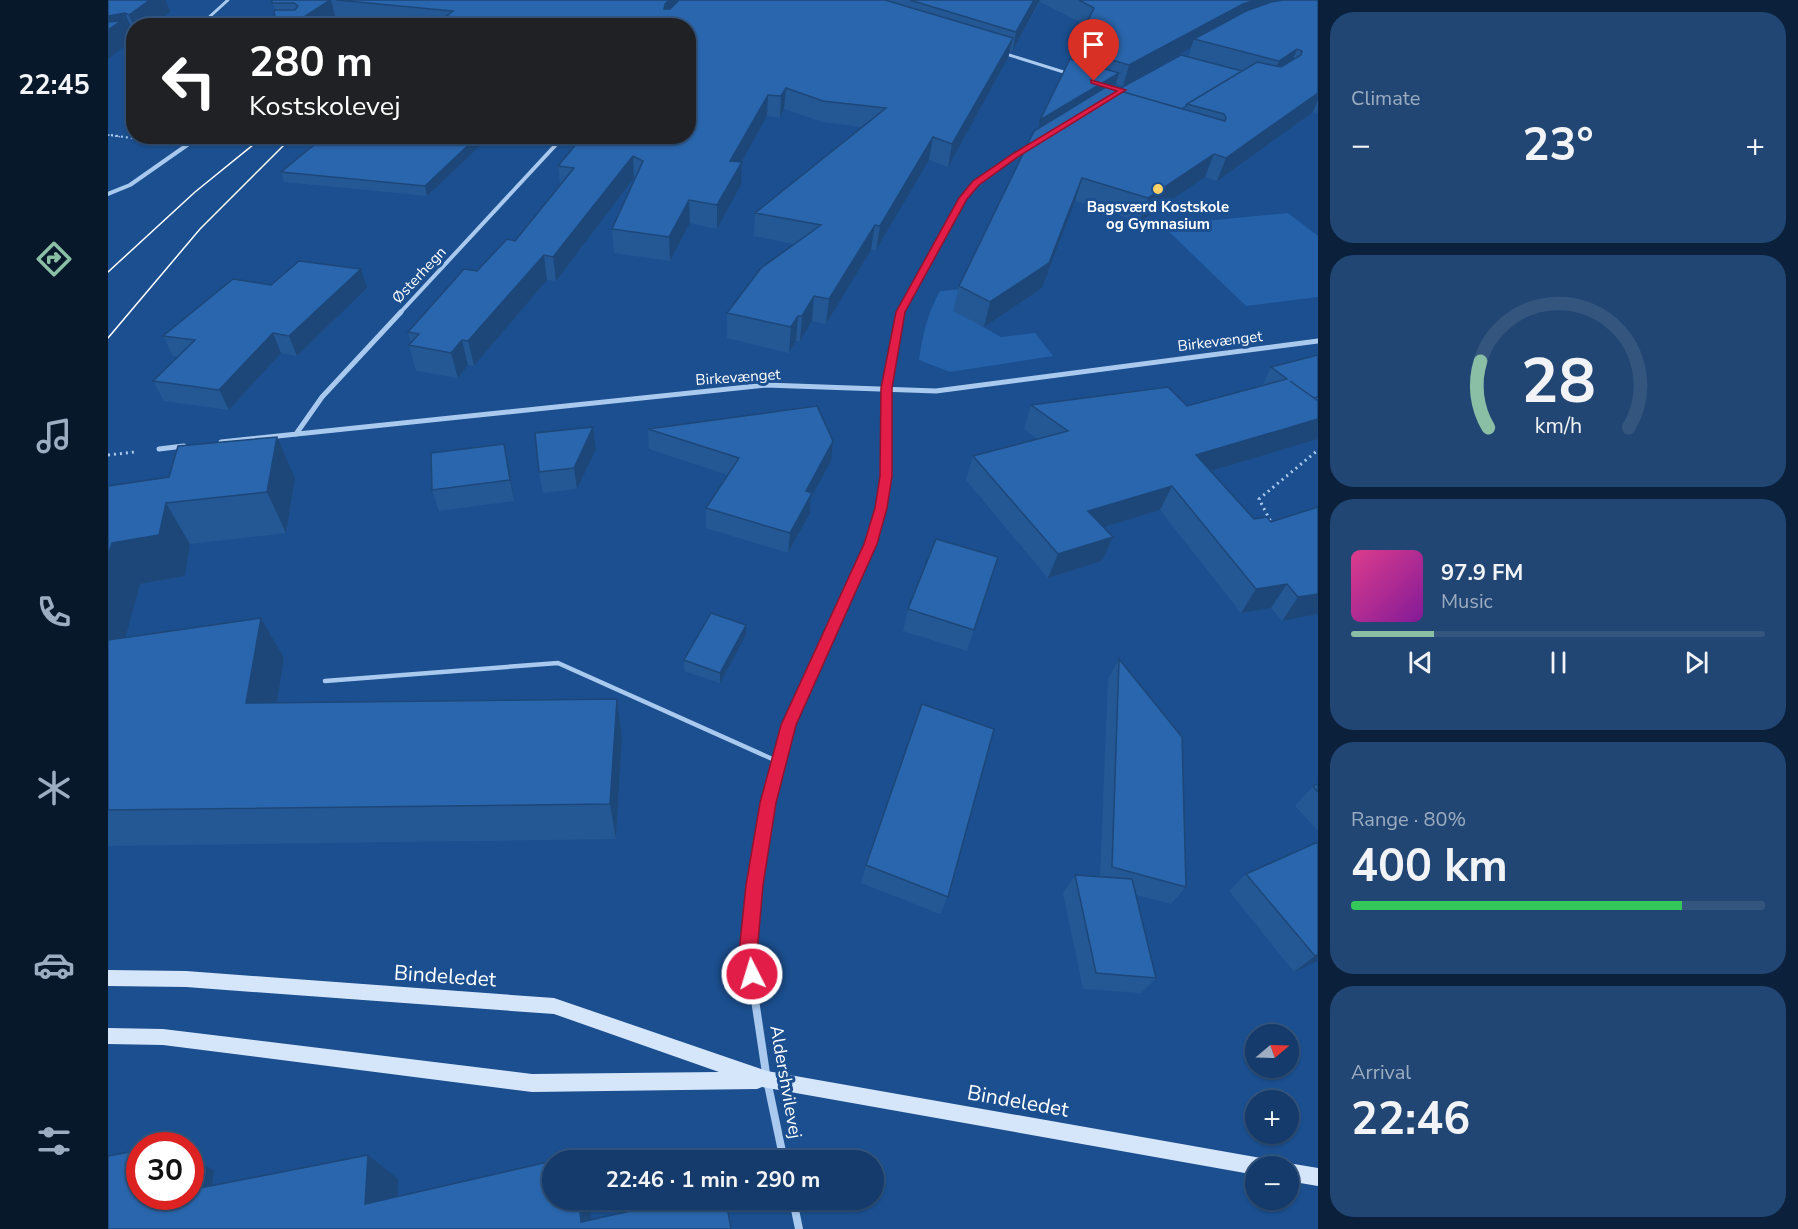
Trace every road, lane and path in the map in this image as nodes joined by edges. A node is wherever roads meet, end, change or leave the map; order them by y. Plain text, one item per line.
1 (228, 0) edge
2 (370, 15) edge
3 (208, 18) edge
4 (364, 18) edge
5 (126, 39) edge
6 (108, 41) edge
7 (998, 52) edge
8 (1072, 75) edge
9 (1037, 142) edge
10 (188, 144) edge
11 (557, 144) edge
12 (108, 194) edge
13 (1318, 341) edge
14 (886, 388) junction
15 (296, 434) junction
16 (216, 443) edge
17 (193, 445) edge
18 (159, 449) dead end
19 (1318, 450) edge
20 (1277, 533) edge
21 (326, 681) dead end
22 (779, 762) junction
23 (108, 978) edge
24 (108, 1036) edge
25 (767, 1080) junction
26 (782, 1150) edge
27 (1245, 1164) edge
28 (1299, 1174) edge
29 (1318, 1177) edge
30 (795, 1210) edge
31 (799, 1229) edge

1 - 3 street
2 - 4 path
5 - 6 street
7 - 8 street
9 - 14 street, Aldershvilevej
10 - 12 street
11 - 15 street, Østerhegn
13 - 14 street, Birkevænget
14 - 15 street, Birkevænget
14 - 22 street, Aldershvilevej
15 - 16 street, Birkevænget
17 - 18 street
19 - 20 path
21 - 22 lane
22 - 25 street, Aldershvilevej
23 - 25 street, Bindeledet
24 - 25 street, Bindeledet
25 - 26 street, Aldershvilevej
25 - 27 street, Bindeledet
28 - 29 street
30 - 31 street

